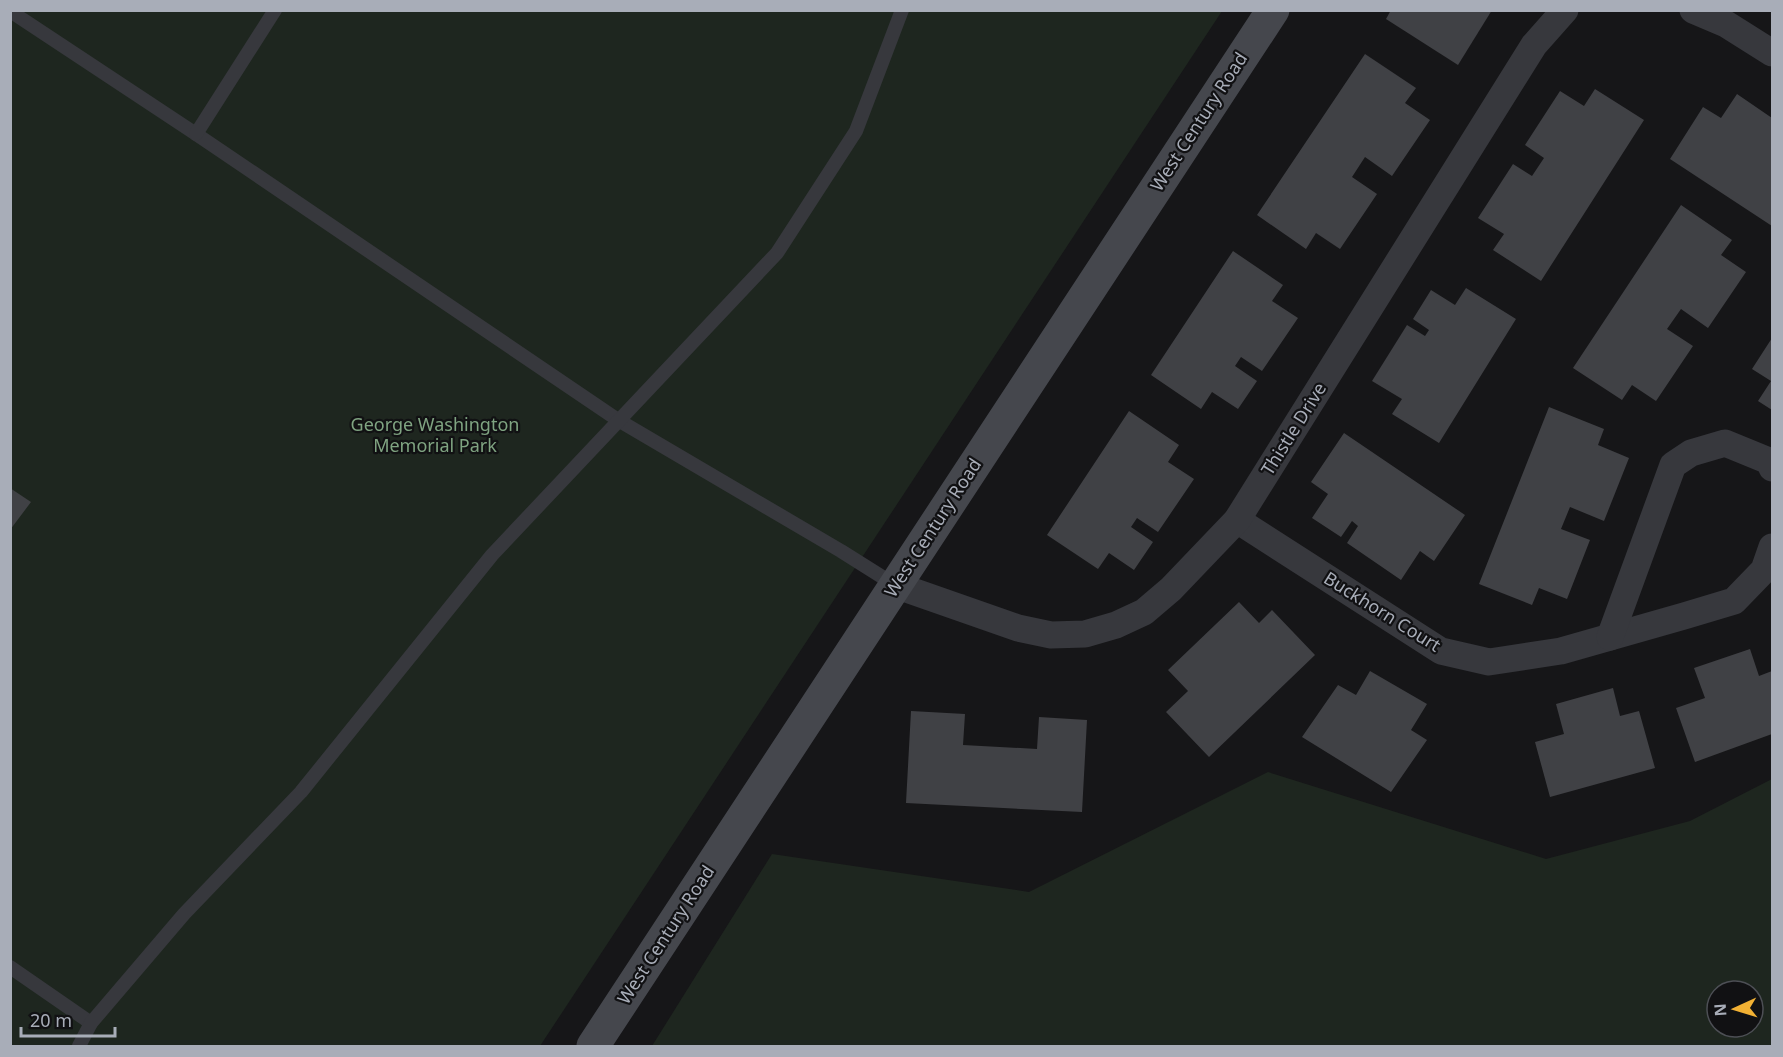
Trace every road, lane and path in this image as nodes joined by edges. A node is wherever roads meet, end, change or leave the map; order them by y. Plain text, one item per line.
1 (275, 10) edge
2 (902, 10) edge
3 (1273, 10) edge
4 (1564, 10) edge
5 (1693, 10) edge
6 (10, 11) edge
7 (1773, 53) edge
8 (196, 134) junction
9 (618, 420) junction
10 (1773, 468) edge
11 (1237, 520) junction
12 (1773, 547) edge
13 (895, 585) junction
14 (1610, 637) junction
15 (10, 967) edge
16 (91, 1023) junction
17 (79, 1047) edge
18 (593, 1047) edge

1 - 8 lane
2 - 9 lane
3 - 13 main road, West Century Road
4 - 11 street, Thistle Drive
5 - 7 street
6 - 8 lane
8 - 9 lane
9 - 13 lane
9 - 16 lane
10 - 14 street
11 - 13 street, Thistle Drive
11 - 14 street, Buckhorn Court
12 - 14 street, Buckhorn Court
13 - 18 main road, West Century Road
15 - 16 lane
16 - 17 lane

